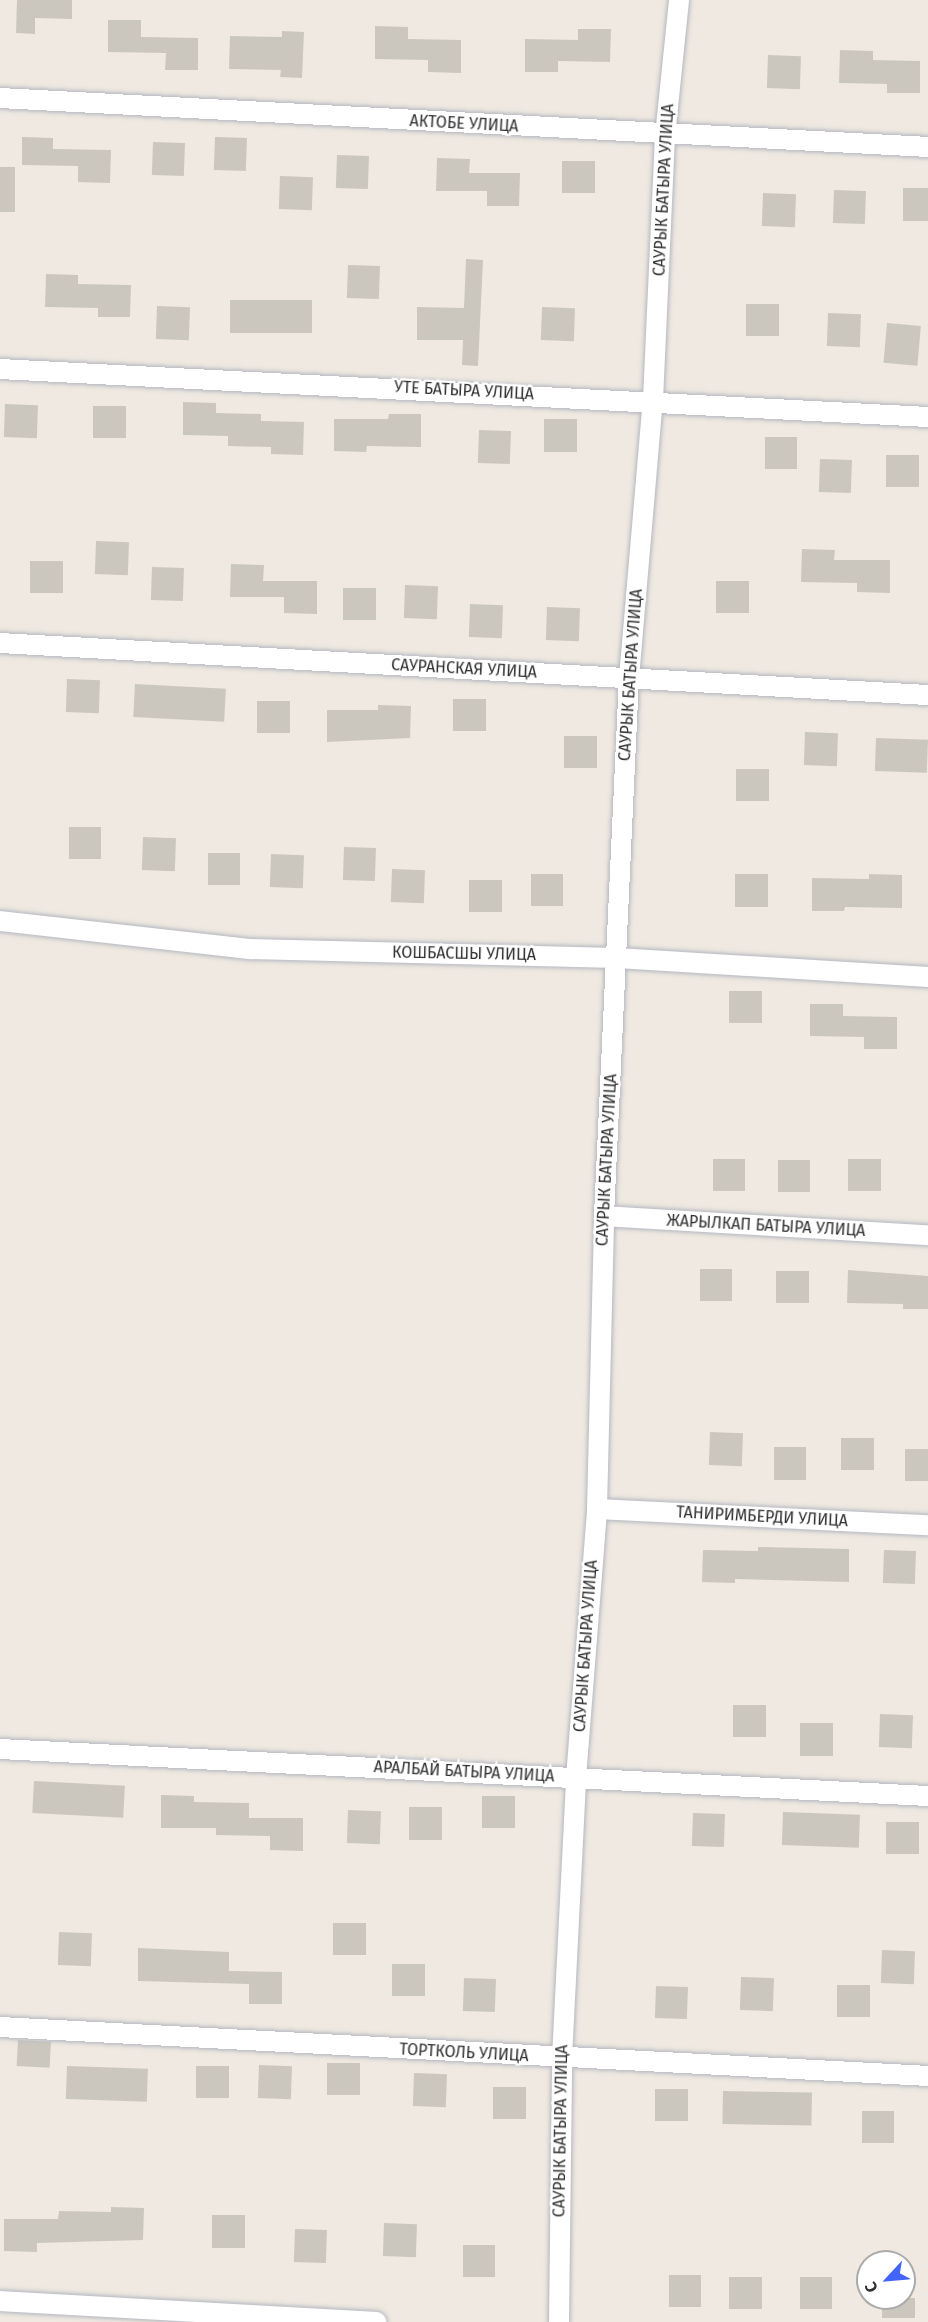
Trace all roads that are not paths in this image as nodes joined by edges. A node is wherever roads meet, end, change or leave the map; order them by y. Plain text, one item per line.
1 (679, 0) edge
2 (0, 98) edge
3 (665, 136) junction
4 (928, 147) edge
5 (0, 369) edge
6 (653, 400) junction
7 (928, 417) edge
8 (0, 644) edge
9 (629, 678) junction
10 (928, 695) edge
11 (0, 921) edge
12 (617, 958) junction
13 (928, 977) edge
14 (604, 1216) junction
15 (928, 1235) edge
16 (597, 1509) junction
17 (928, 1525) edge
18 (0, 1749) edge
19 (576, 1778) junction
20 (928, 1796) edge
21 (0, 2026) edge
22 (562, 2058) junction
23 (928, 2076) edge
24 (0, 2301) edge
25 (376, 2322) edge
26 (559, 2322) edge

1 - 3 street, САУРЫК БАТЫРА УЛИЦА
2 - 3 street, АКТОБЕ УЛИЦА
3 - 4 street, АКТОБЕ УЛИЦА
3 - 6 street, САУРЫК БАТЫРА УЛИЦА
5 - 6 street, УТЕ БАТЫРА УЛИЦА
6 - 7 street, УТЕ БАТЫРА УЛИЦА
6 - 9 street, САУРЫК БАТЫРА УЛИЦА
8 - 9 street, САУРАНСКАЯ УЛИЦА
9 - 10 street, САУРАНСКАЯ УЛИЦА
9 - 12 street, САУРЫК БАТЫРА УЛИЦА
11 - 12 street, КОШБАСШЫ УЛИЦА
12 - 13 street, КОШБАСШЫ УЛИЦА
12 - 14 street, САУРЫК БАТЫРА УЛИЦА
14 - 15 street, ЖАРЫЛКАП БАТЫРА УЛИЦА
14 - 16 street, САУРЫК БАТЫРА УЛИЦА
16 - 17 street, ТАНИРИМБЕРДИ УЛИЦА
16 - 19 street, САУРЫК БАТЫРА УЛИЦА
18 - 19 street, АРАЛБАЙ БАТЫРА УЛИЦА
19 - 20 street, АРАЛБАЙ БАТЫРА УЛИЦА
19 - 22 street, САУРЫК БАТЫРА УЛИЦА
21 - 22 street, ТОРТКОЛЬ УЛИЦА
22 - 23 street, ТОРТКОЛЬ УЛИЦА
22 - 26 street, САУРЫК БАТЫРА УЛИЦА
24 - 25 street

